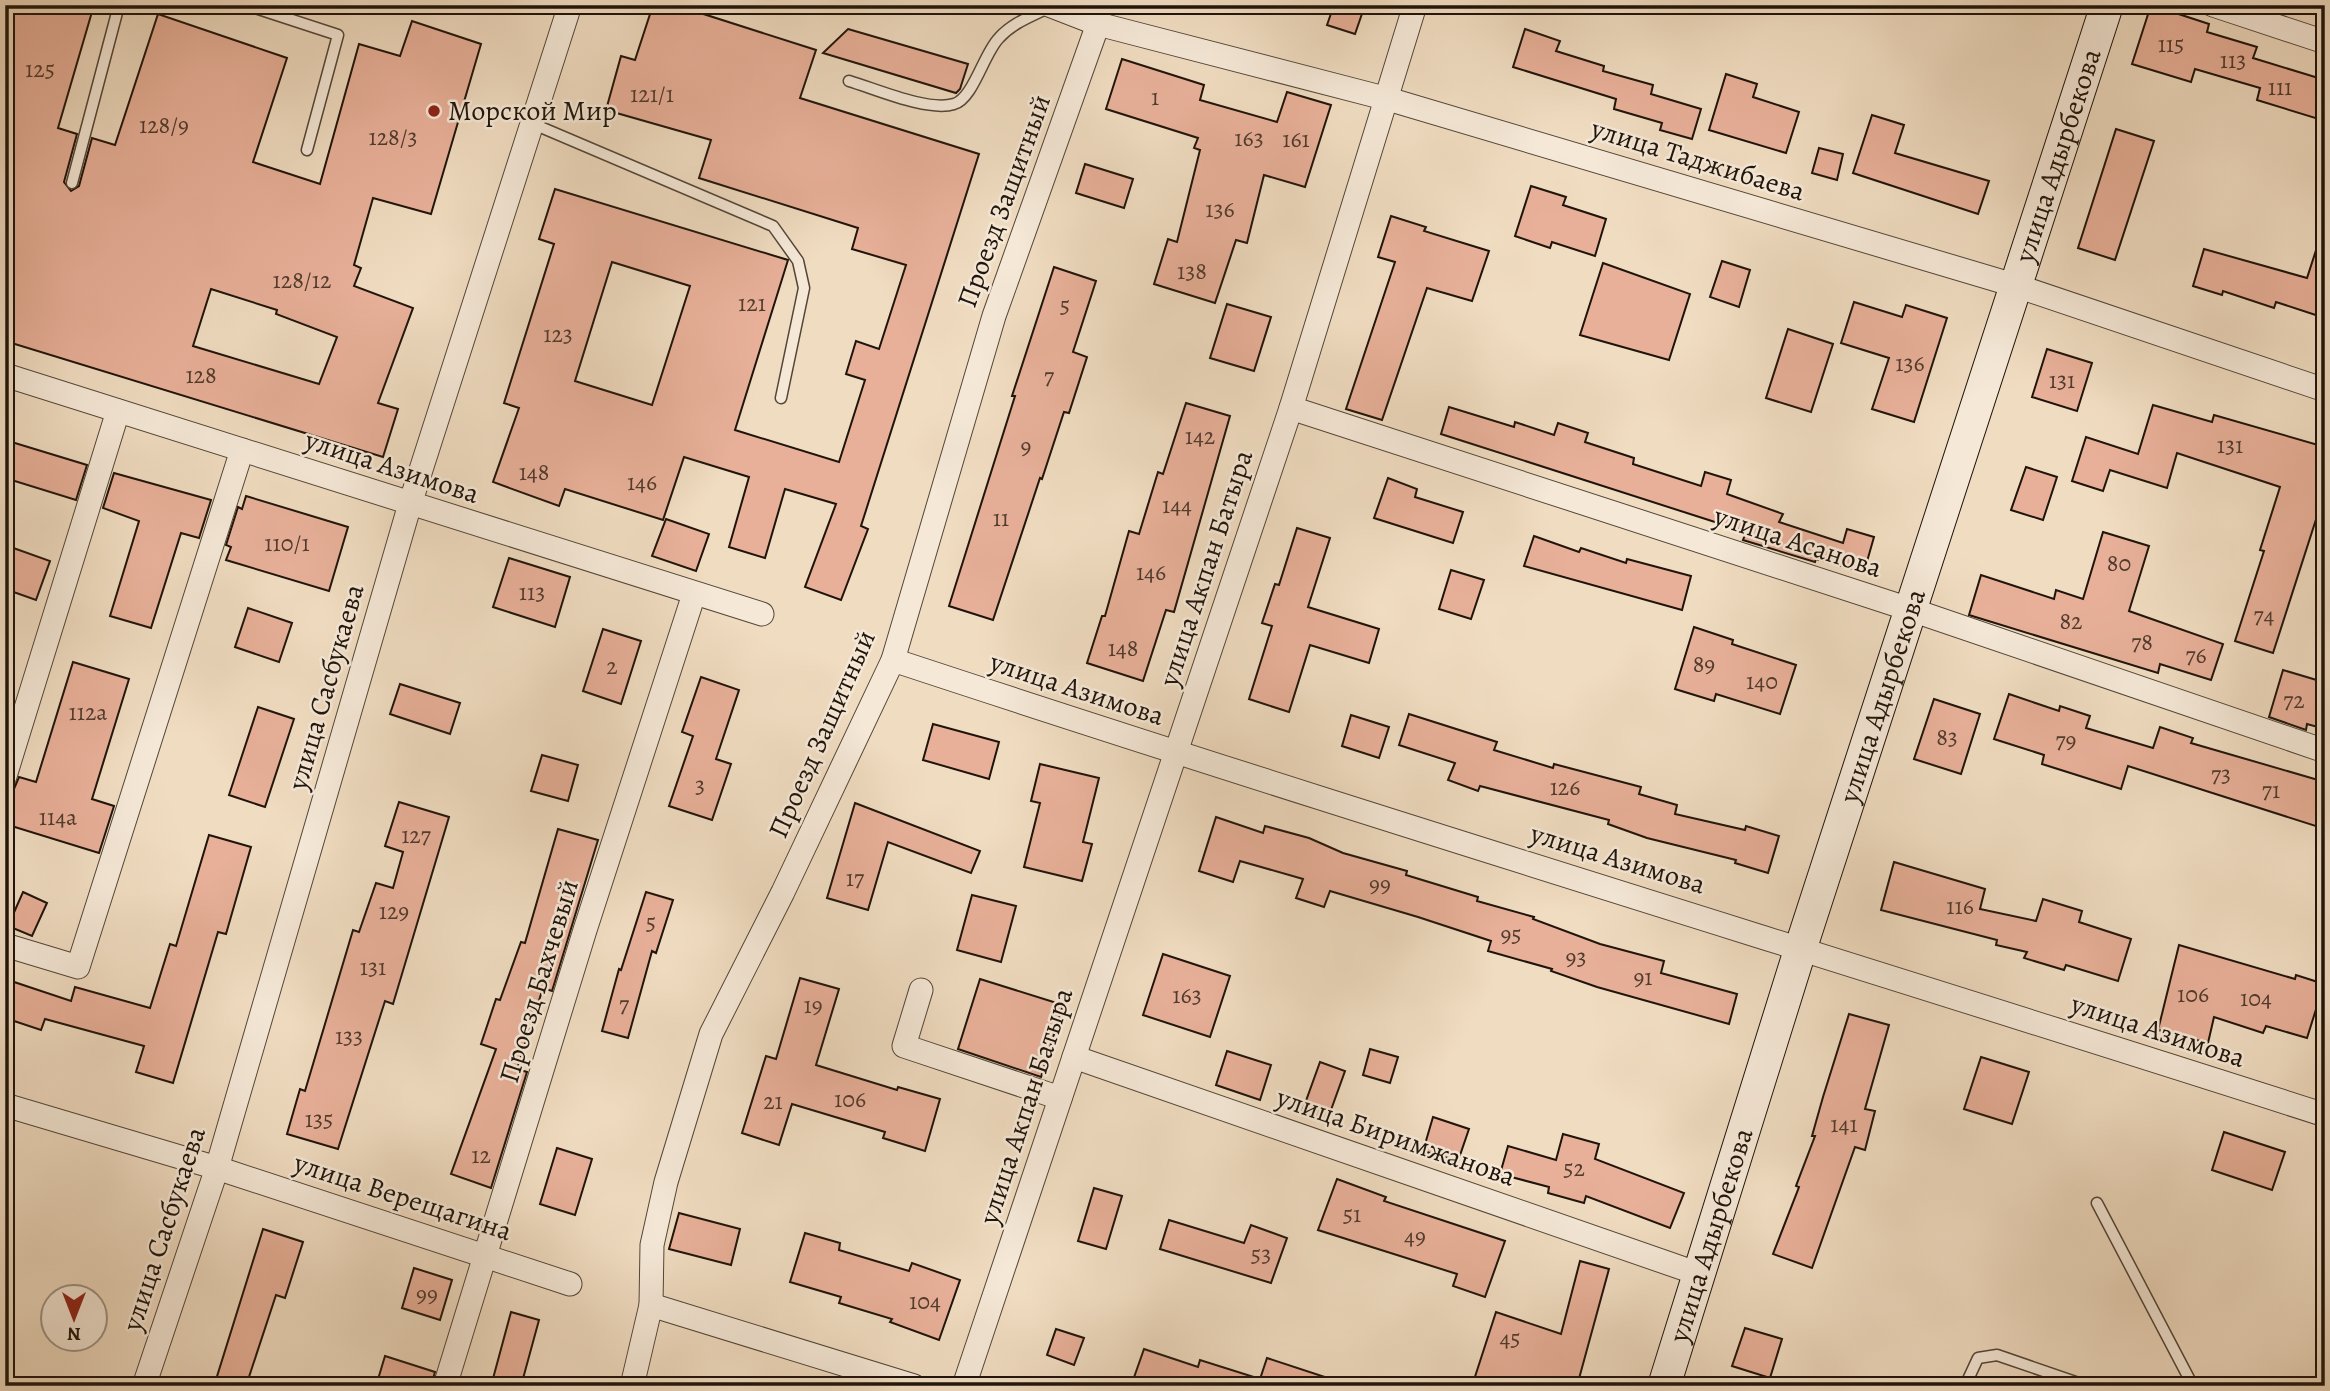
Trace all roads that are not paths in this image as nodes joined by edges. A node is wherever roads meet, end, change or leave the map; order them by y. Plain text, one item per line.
1 (119, 5) edge
2 (246, 5) edge
3 (570, 5) edge
4 (1415, 5) edge
5 (2107, 5) edge
6 (2213, 5) edge
7 (1049, 6) edge
8 (1098, 24) junction
9 (2325, 42) edge
10 (849, 81) dead end
11 (1388, 99) junction
12 (531, 123) junction
13 (307, 150) dead end
14 (72, 184) dead end
15 (2017, 286) junction
16 (5, 375) edge
17 (2325, 390) edge
18 (781, 398) dead end
19 (1291, 408) junction
20 (118, 411) junction
21 (242, 450) junction
22 (410, 504) junction
23 (694, 594) junction
24 (1912, 610) junction
25 (762, 614) dead end
26 (893, 660) junction
27 (2325, 751) edge
28 (1176, 753) junction
29 (5, 776) edge
30 (5, 945) edge
31 (1801, 947) junction
32 (921, 990) dead end
33 (1074, 1057) junction
34 (1060, 1098) junction
35 (5, 1105) edge
36 (2325, 1115) edge
37 (216, 1168) junction
38 (2097, 1203) dead end
39 (488, 1255) junction
40 (1699, 1274) junction
41 (570, 1284) dead end
42 (651, 1305) junction
43 (144, 1386) edge
44 (445, 1386) edge
45 (632, 1386) edge
46 (914, 1386) edge
47 (964, 1386) edge
48 (1664, 1386) edge
49 (1965, 1386) edge
50 (2088, 1386) edge
51 (2193, 1386) edge

1 - 14 lane
2 - 13 lane
3 - 12 street, улица Сасбукаева
4 - 11 street, улица Акпан Батыра
5 - 15 main road, улица Адырбекова
6 - 9 street
7 - 8 street, улица Таджибаева
7 - 10 lane
8 - 11 street, улица Таджибаева
8 - 26 street, Проезд Защитный
11 - 15 street, улица Таджибаева
11 - 19 street, улица Акпан Батыра
12 - 18 lane
12 - 22 street, улица Сасбукаева
15 - 17 street, улица Таджибаева
15 - 24 main road, улица Адырбекова
16 - 20 street, улица Азимова
19 - 24 street, улица Асанова
19 - 28 street, улица Акпан Батыра
20 - 21 street, улица Азимова
20 - 29 street
21 - 22 street, улица Азимова
21 - 30 street
22 - 23 street, улица Азимова
22 - 37 street, улица Сасбукаева
23 - 25 street, улица Азимова
23 - 39 street, Проезд Бахчевый
24 - 27 street, улица Асанова
24 - 31 main road, улица Адырбекова
26 - 28 street, улица Азимова
26 - 42 street, Проезд Защитный
28 - 31 street, улица Азимова
28 - 33 street, улица Акпан Батыра
31 - 36 street, улица Азимова
31 - 40 main road, улица Адырбекова
32 - 34 street
33 - 34 street, улица Акпан Батыра
33 - 40 street, улица Биримжанова
34 - 47 street, улица Акпан Батыра
35 - 37 street, улица Верещагина
37 - 39 street, улица Верещагина
37 - 43 street, улица Сасбукаева
38 - 51 lane
39 - 41 street, улица Верещагина
39 - 44 street, Проезд Бахчевый
40 - 48 main road, улица Адырбекова
42 - 45 street, Проезд Защитный
42 - 46 street
49 - 50 lane

